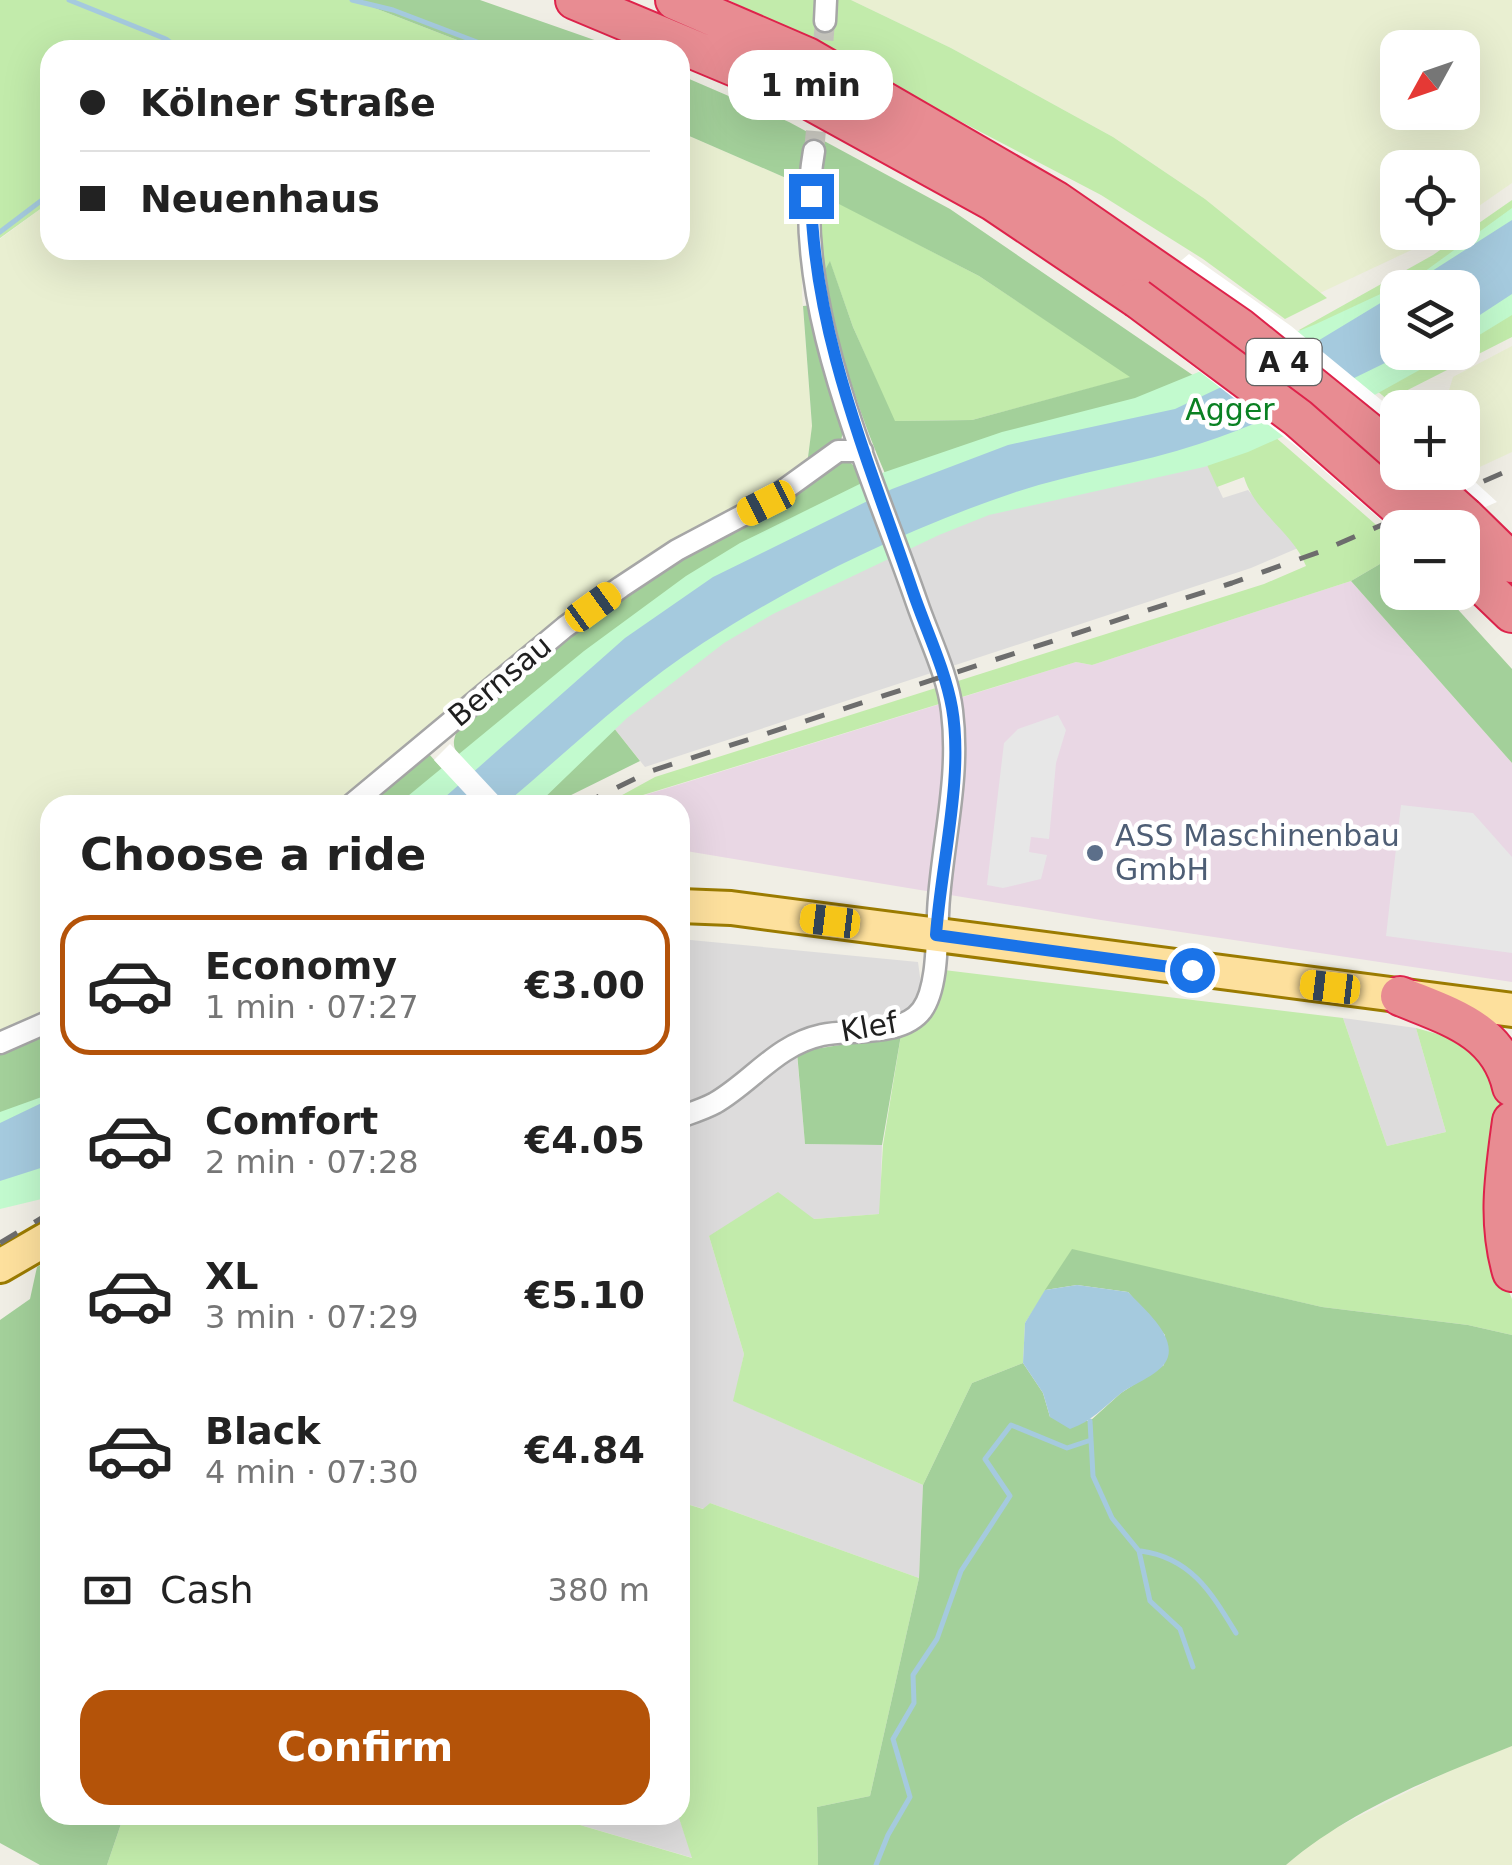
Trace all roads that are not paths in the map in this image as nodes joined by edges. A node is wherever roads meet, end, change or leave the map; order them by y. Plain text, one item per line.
1 (575, 0) edge
2 (675, 0) edge
3 (671, 40) edge
4 (690, 48) edge
5 (814, 151) tunnel mouth
6 (1151, 286) junction
7 (1380, 441) edge
8 (862, 451) junction
9 (1436, 490) edge
10 (1403, 510) edge
11 (1457, 510) edge
12 (1480, 528) edge
13 (1480, 532) edge
14 (1512, 552) edge
15 (1512, 563) edge
16 (1480, 582) edge
17 (1512, 613) edge
18 (363, 795) edge
19 (690, 906) edge
20 (936, 935) junction
21 (1400, 996) junction
22 (1512, 1010) edge
23 (40, 1025) edge
24 (0, 1042) edge
25 (1512, 1086) edge
26 (690, 1113) edge
27 (1512, 1122) edge
28 (40, 1243) edge
29 (0, 1266) edge
30 (1512, 1272) edge

1 - 3 highway, A 4
2 - 6 highway, A 4
4 - 6 highway, A 4
5 - 8 street, Klef
6 - 7 highway, A 4
6 - 10 highway, A 4, bridge
8 - 18 street, Bernsau
8 - 20 street, Klef
9 - 11 highway, bridge
12 - 14 highway
13 - 15 highway
16 - 17 highway
19 - 20 main road
20 - 21 main road
20 - 26 street, Klef
21 - 22 main road
21 - 25 highway
23 - 24 street
27 - 30 highway
28 - 29 main road

